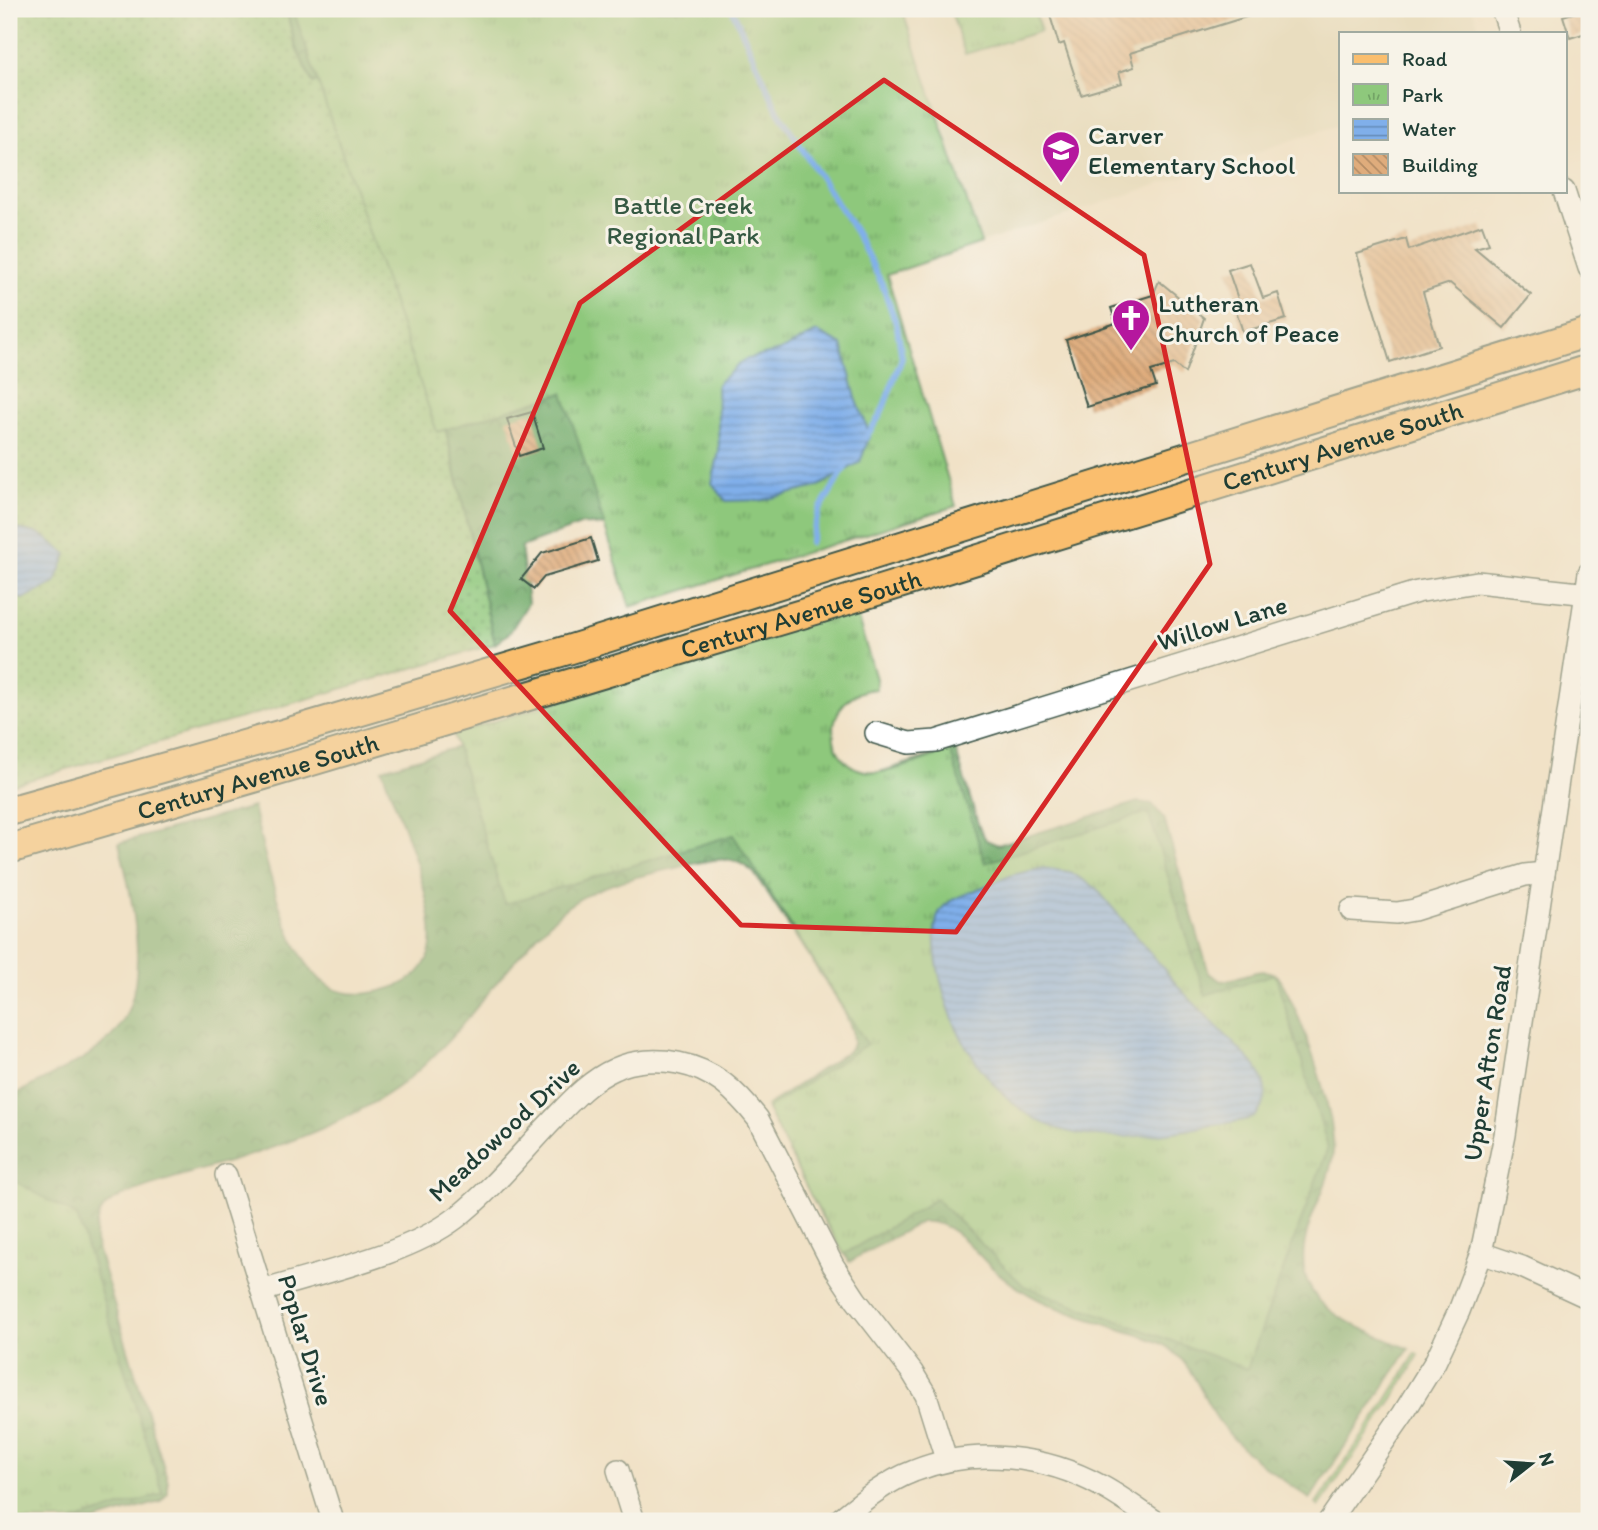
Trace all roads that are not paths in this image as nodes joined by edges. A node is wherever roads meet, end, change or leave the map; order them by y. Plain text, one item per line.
1 (1502, 9) edge
2 (1510, 32) edge
3 (1564, 192) edge
4 (1589, 268) edge
5 (1589, 332) edge
6 (1589, 369) edge
7 (1588, 587) edge
8 (877, 733) dead end
9 (9, 811) edge
10 (9, 849) edge
11 (1544, 873) junction
12 (1351, 910) dead end
13 (226, 1175) dead end
14 (1481, 1253) junction
15 (262, 1291) junction
16 (1589, 1298) edge
17 (946, 1460) junction
18 (618, 1470) dead end
19 (333, 1521) edge
20 (634, 1521) edge
21 (838, 1521) edge
22 (1155, 1521) edge
23 (1329, 1521) edge

1 - 2 street
3 - 4 street
5 - 9 main road, Century Avenue South
6 - 10 main road, Century Avenue South
7 - 8 street, Willow Lane
7 - 11 street, Upper Afton Road
11 - 12 street
11 - 14 street, Upper Afton Road
13 - 15 street, Poplar Drive
14 - 16 street
14 - 23 street, Upper Afton Road
15 - 17 street, Meadowood Drive
15 - 19 street, Poplar Drive
17 - 21 street
17 - 22 street
18 - 20 street

